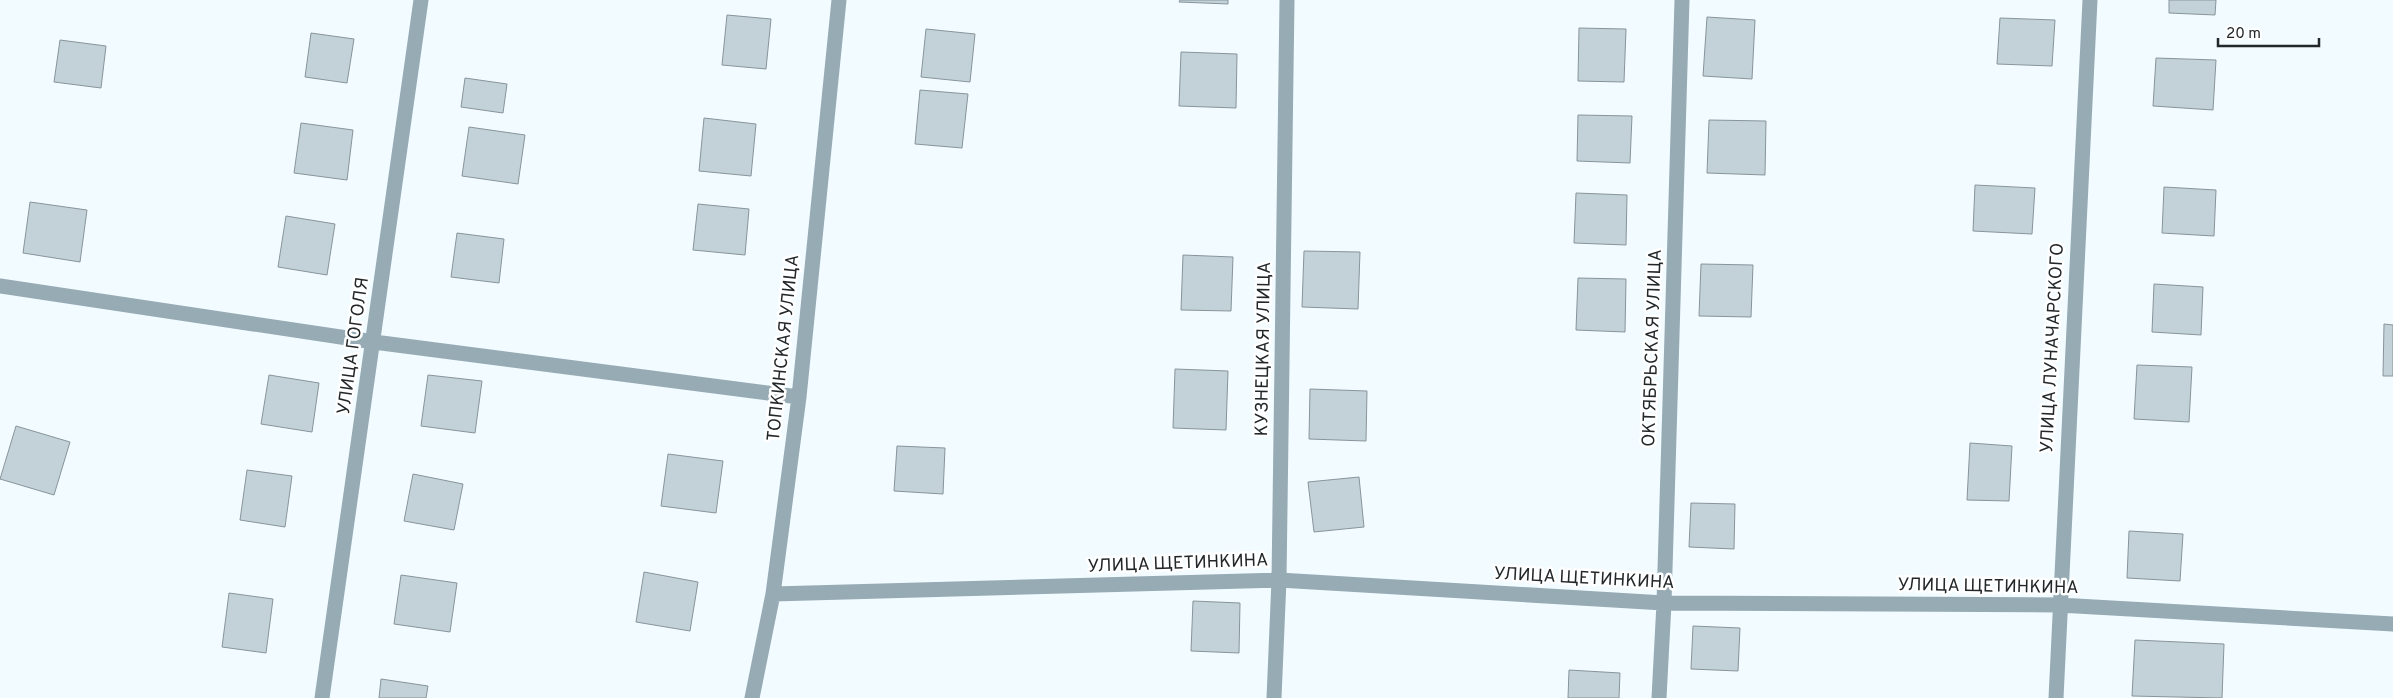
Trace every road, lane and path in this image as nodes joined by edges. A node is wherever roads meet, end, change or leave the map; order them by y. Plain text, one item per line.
1 (421, 0) edge
2 (839, 0) edge
3 (1288, 0) edge
4 (1682, 0) edge
5 (2090, 0) edge
6 (0, 286) edge
7 (374, 342) junction
8 (799, 397) junction
9 (1279, 580) junction
10 (772, 594) junction
11 (1664, 603) junction
12 (2059, 605) junction
13 (2393, 624) edge
14 (322, 698) edge
15 (752, 698) edge
16 (1274, 698) edge
17 (1659, 698) edge
18 (2056, 698) edge

1 - 7 street, УЛИЦА ГОГОЛЯ
2 - 8 street, ТОПКИНСКАЯ УЛИЦА
3 - 9 street, КУЗНЕЦКАЯ УЛИЦА
4 - 11 street, ОКТЯБРЬСКАЯ УЛИЦА
5 - 12 street, УЛИЦА ЛУНАЧАРСКОГО
6 - 7 street
7 - 8 street
7 - 14 street, УЛИЦА ГОГОЛЯ
8 - 10 street, ТОПКИНСКАЯ УЛИЦА
9 - 10 street, УЛИЦА ЩЕТИНКИНА
9 - 11 street, УЛИЦА ЩЕТИНКИНА
9 - 16 street, КУЗНЕЦКАЯ УЛИЦА
10 - 15 street, ТОПКИНСКАЯ УЛИЦА
11 - 12 street, УЛИЦА ЩЕТИНКИНА
11 - 17 street, ОКТЯБРЬСКАЯ УЛИЦА
12 - 13 street, УЛИЦА ЩЕТИНКИНА
12 - 18 street, УЛИЦА ЛУНАЧАРСКОГО

